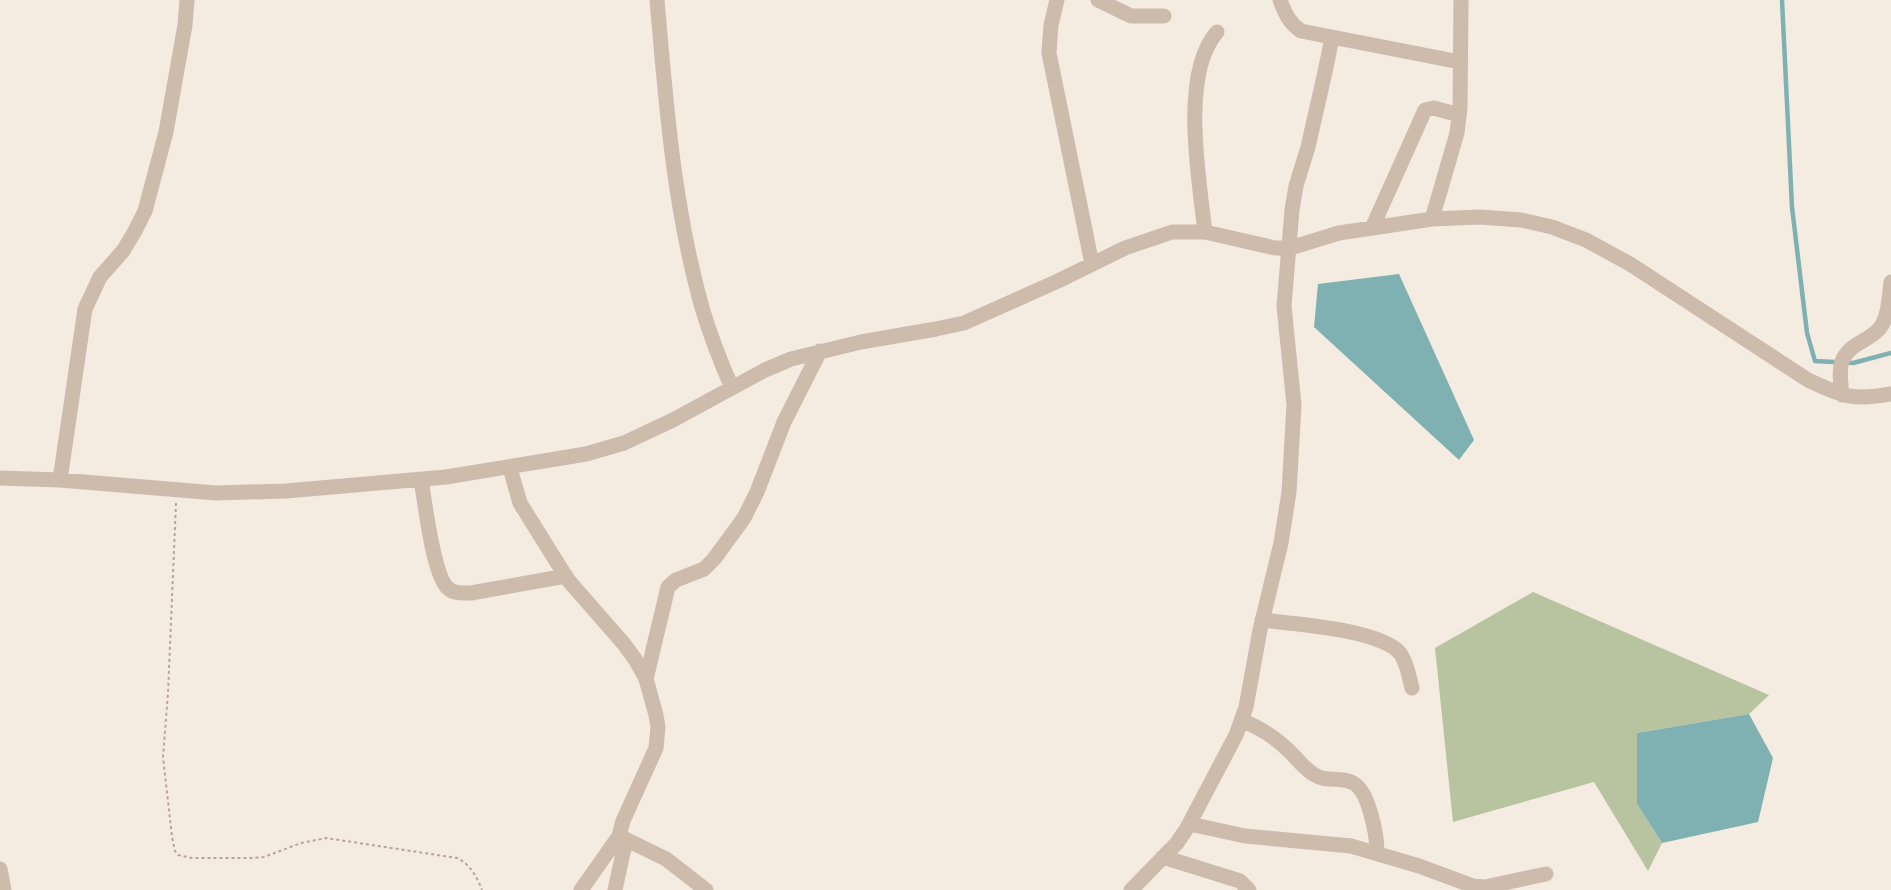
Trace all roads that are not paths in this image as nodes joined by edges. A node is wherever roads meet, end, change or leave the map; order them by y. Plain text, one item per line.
1 (187, 0) edge
2 (657, 0) edge
3 (1057, 0) edge
4 (1098, 0) edge
5 (1280, 0) edge
6 (1461, 0) edge
7 (1164, 16) dead end
8 (1217, 32) dead end
9 (1332, 38) junction
10 (1460, 62) junction
11 (1459, 115) junction
12 (1432, 219) junction
13 (1371, 228) junction
14 (1205, 232) junction
15 (1290, 248) junction
16 (1092, 264) junction
17 (1891, 282) edge
18 (820, 351) junction
19 (732, 388) junction
20 (1842, 394) junction
21 (1891, 394) edge
22 (510, 468) junction
23 (0, 478) edge
24 (60, 480) junction
25 (421, 480) junction
26 (566, 576) junction
27 (1262, 620) junction
28 (646, 679) junction
29 (1412, 688) dead end
30 (1242, 720) junction
31 (1190, 824) junction
32 (623, 838) junction
33 (1377, 853) junction
34 (1163, 857) junction
35 (0, 869) edge
36 (1546, 874) dead end
37 (4, 890) edge
38 (581, 890) edge
39 (615, 890) edge
40 (706, 890) edge
41 (1131, 890) edge
42 (1249, 890) edge

1 - 24 street
2 - 19 street
3 - 16 street
4 - 7 street
5 - 9 street
6 - 10 street
8 - 14 street
9 - 10 street
9 - 15 street
10 - 11 street
11 - 12 street
11 - 13 street
12 - 13 street
12 - 20 street
13 - 15 street
14 - 15 street
14 - 16 street
15 - 27 street
16 - 18 street
17 - 20 street
18 - 19 street
18 - 28 street
19 - 22 street
20 - 21 street
22 - 25 street
22 - 26 street
23 - 24 street
24 - 25 street
25 - 26 street
26 - 28 street
27 - 29 street
27 - 30 street
28 - 32 street
30 - 31 street
30 - 33 street
31 - 33 street
31 - 34 street
32 - 38 street
32 - 39 street
32 - 40 street
33 - 36 street
34 - 41 street
34 - 42 street
35 - 37 street

